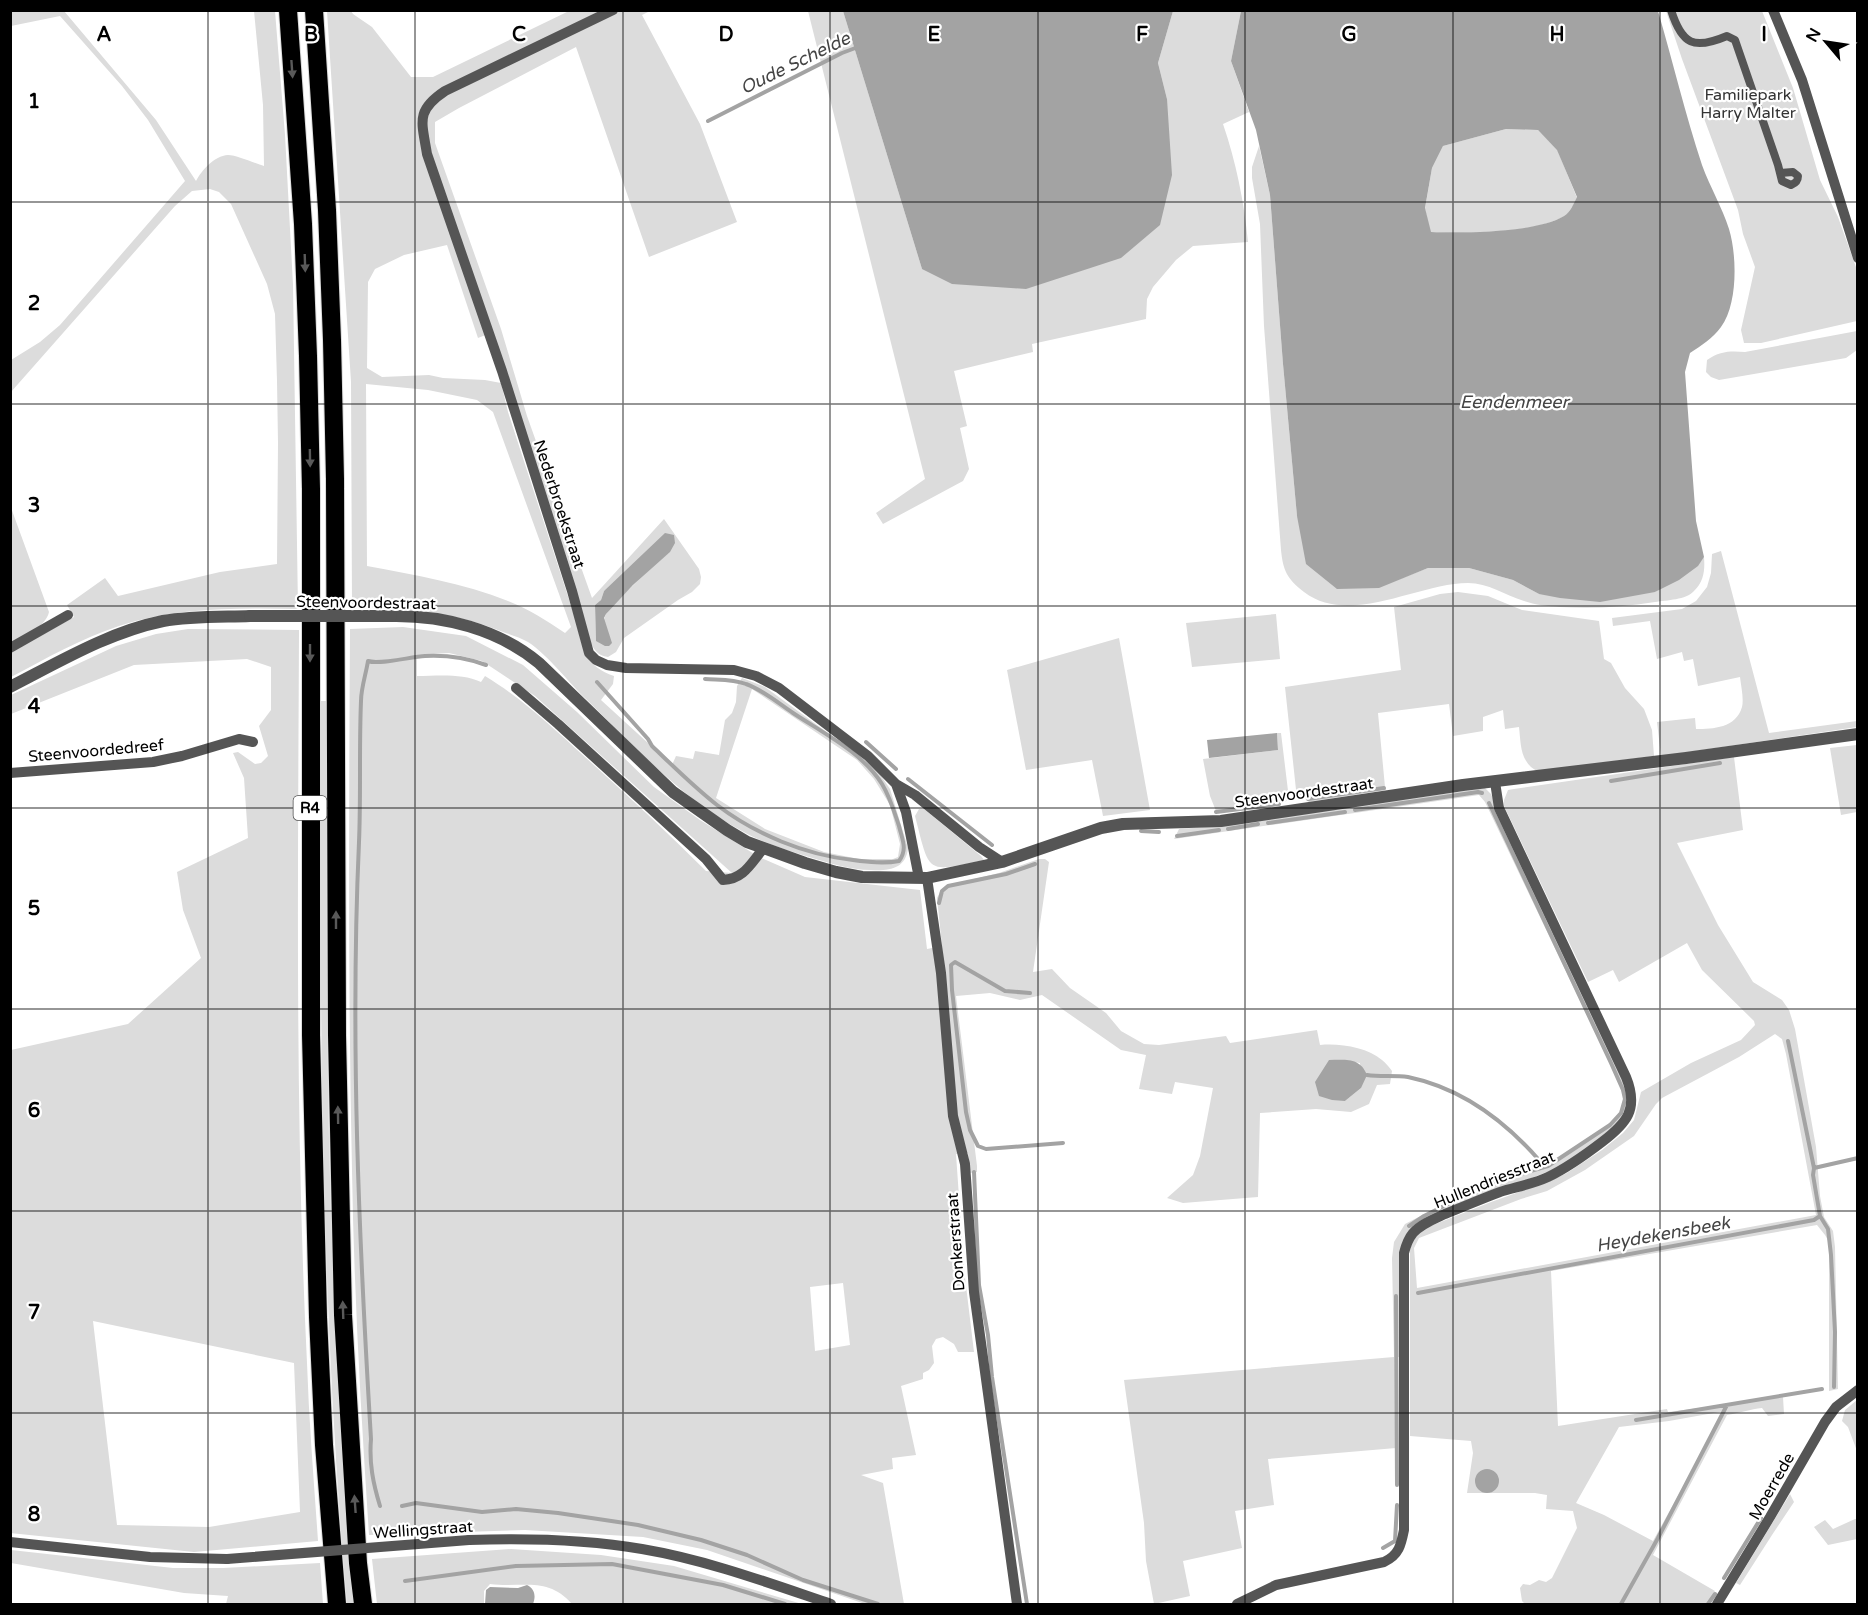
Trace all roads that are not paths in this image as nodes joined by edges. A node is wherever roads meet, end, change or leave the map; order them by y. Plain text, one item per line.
1 (288, 10) edge
2 (314, 10) edge
3 (613, 10) edge
4 (1671, 10) edge
5 (1773, 10) edge
6 (1780, 173) dead end
7 (1857, 258) edge
8 (68, 615) dead end
9 (10, 648) edge
10 (10, 687) edge
11 (516, 688) dead end
12 (1857, 734) edge
13 (253, 742) dead end
14 (10, 773) edge
15 (1495, 782) junction
16 (896, 784) junction
17 (763, 849) junction
18 (1002, 862) junction
19 (923, 878) junction
20 (1857, 1390) edge
21 (10, 1542) edge
22 (337, 1605) edge
23 (363, 1605) edge
24 (831, 1605) edge
25 (1017, 1605) edge
26 (1237, 1605) edge
27 (1717, 1605) edge

1 -> 22 highway, R4
23 -> 2 highway, R4
3 - 16 street, Nederbroekstraat
4 - 6 street
5 - 7 street
8 - 9 street
10 - 17 street, Steenvoordestraat, bridge
11 - 17 street
12 - 15 street, Steenvoordestraat
13 - 14 street, Steenvoordedreef
15 - 18 street, Steenvoordestraat
15 - 26 street, Hullendriesstraat
16 - 18 street, Nederbroekstraat
16 - 19 street, Donkerstraat
17 - 19 street, Steenvoordestraat
18 - 19 street, Steenvoordestraat
19 - 25 street, Donkerstraat
20 - 27 street, Moerrede
21 - 24 street, Wellingstraat, bridge

